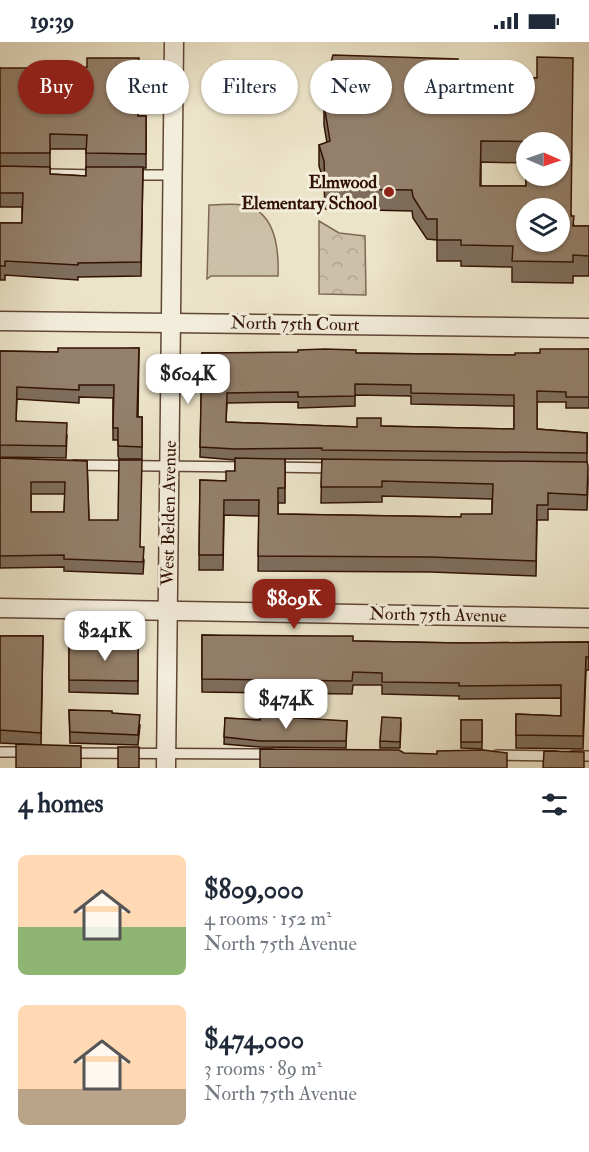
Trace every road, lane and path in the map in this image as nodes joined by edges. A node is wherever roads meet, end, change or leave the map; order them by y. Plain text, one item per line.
1 (174, 42) edge
2 (34, 174) edge
3 (104, 175) edge
4 (127, 175) edge
5 (173, 175) junction
6 (0, 321) edge
7 (170, 323) junction
8 (589, 328) edge
9 (68, 465) edge
10 (169, 466) junction
11 (253, 467) edge
12 (265, 467) edge
13 (349, 468) edge
14 (0, 608) edge
15 (168, 609) junction
16 (589, 618) edge
17 (0, 752) edge
18 (36, 752) edge
19 (59, 752) edge
20 (283, 754) edge
21 (483, 755) edge
22 (589, 756) edge
23 (166, 761) edge

1 - 5 street, West Belden Avenue
2 - 3 lane
4 - 5 lane
5 - 7 street, West Belden Avenue
6 - 7 street, North 75th Court
7 - 8 street, North 75th Court
7 - 10 street, West Belden Avenue
9 - 10 lane
10 - 11 lane
10 - 15 street, West Belden Avenue
12 - 13 lane
14 - 15 street, North 75th Avenue
15 - 16 street, North 75th Avenue
15 - 23 street, West Belden Avenue
17 - 18 lane
19 - 23 lane
20 - 23 lane
21 - 22 lane

